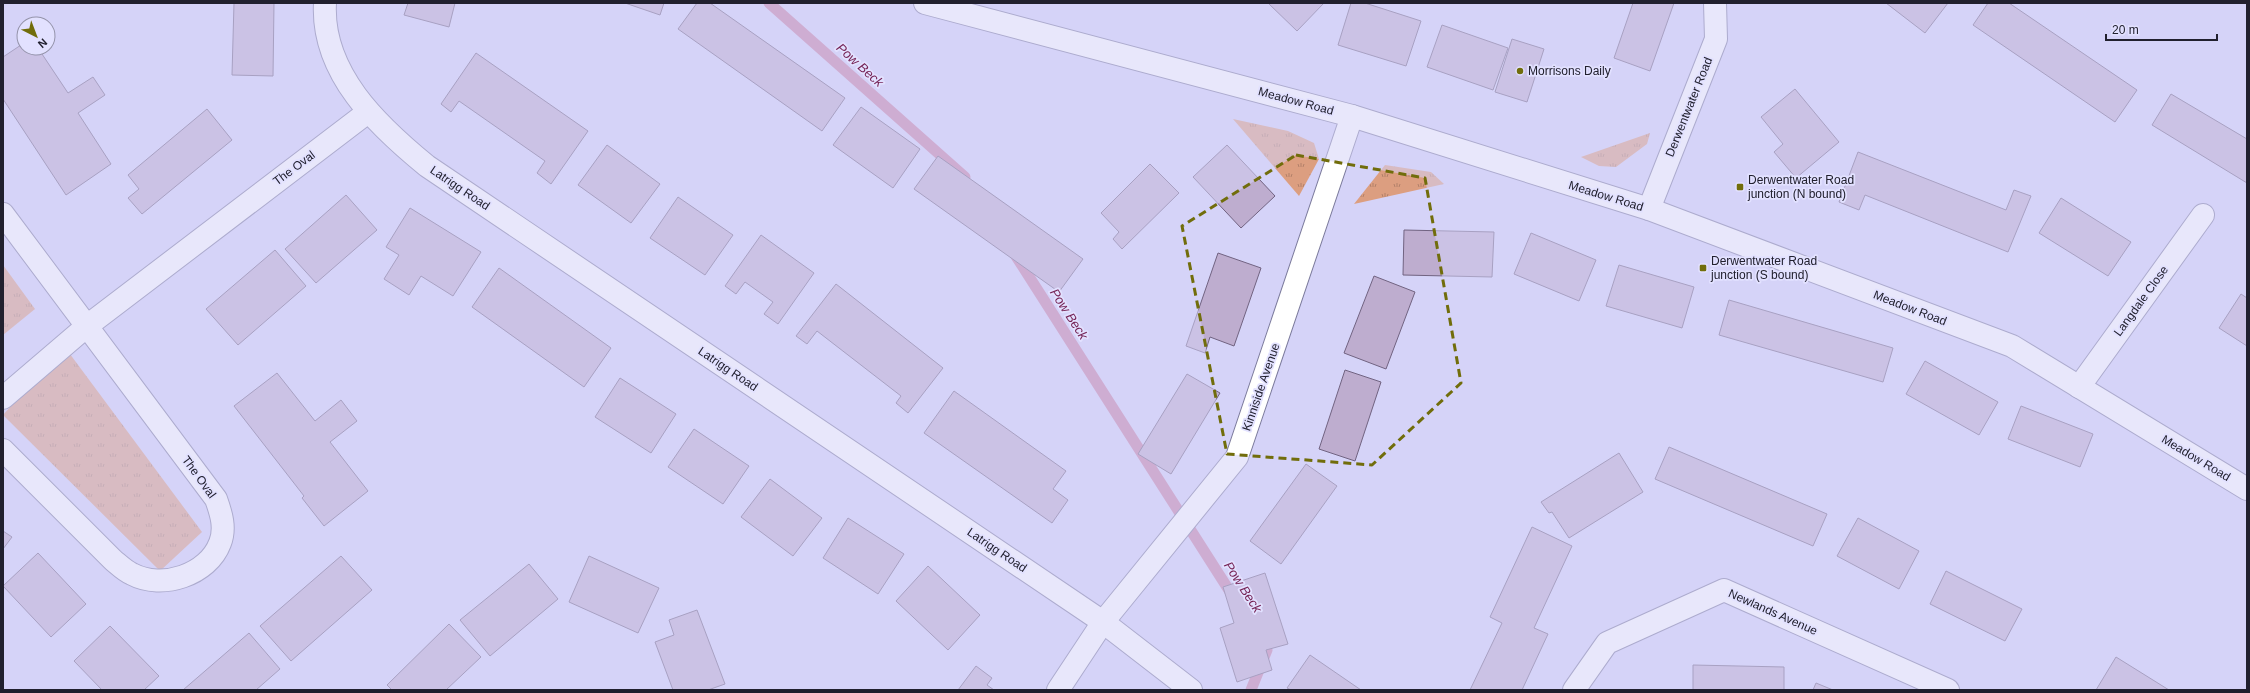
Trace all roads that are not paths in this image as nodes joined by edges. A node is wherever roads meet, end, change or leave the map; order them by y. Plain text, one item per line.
1 (325, 3) edge
2 (925, 3) edge
3 (1715, 3) edge
4 (368, 112) junction
5 (1352, 116) junction
6 (1649, 209) junction
7 (3, 214) edge
8 (2203, 215) dead end
9 (87, 326) junction
10 (2079, 387) junction
11 (3, 398) edge
12 (3, 450) edge
13 (2247, 489) edge
14 (1103, 622) junction
15 (1058, 690) edge
16 (1191, 690) edge
17 (1574, 690) edge
18 (1948, 690) edge

1 - 4 street, Latrigg Road
2 - 5 street, Meadow Road
3 - 6 street, Derwentwater Road
4 - 9 street, The Oval
4 - 14 street, Latrigg Road
5 - 6 street, Meadow Road
5 - 14 street, Kinniside Avenue
6 - 10 street, Meadow Road
7 - 9 street, The Oval
8 - 10 street, Langdale Close
9 - 11 street, The Oval
9 - 12 street, The Oval
10 - 13 street, Meadow Road
14 - 15 street, Kinniside Avenue
14 - 16 street, Latrigg Road
17 - 18 street, Newlands Avenue

